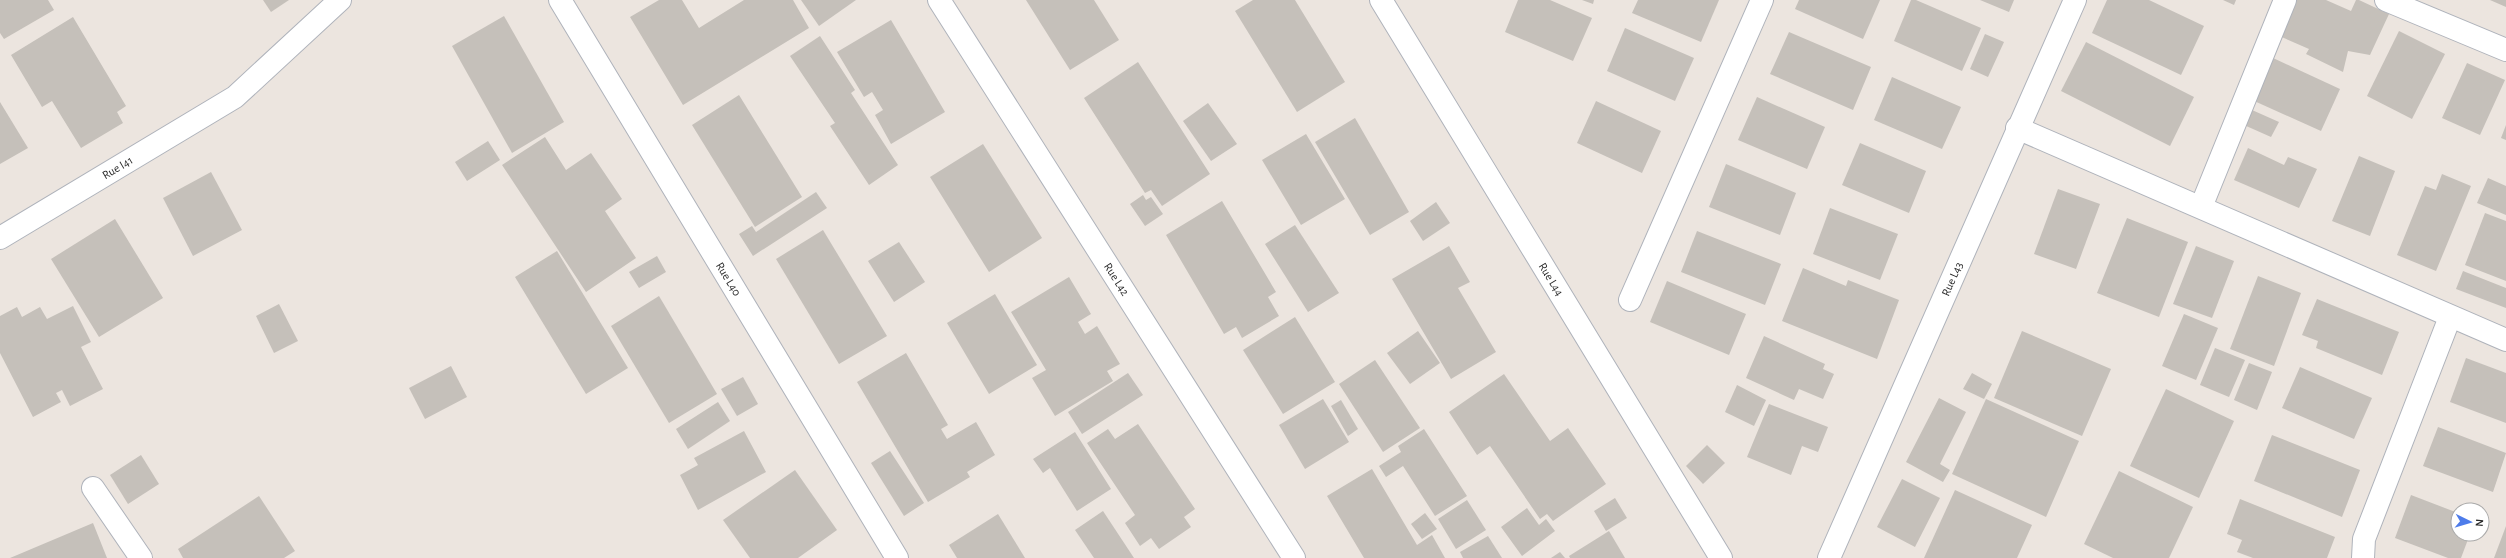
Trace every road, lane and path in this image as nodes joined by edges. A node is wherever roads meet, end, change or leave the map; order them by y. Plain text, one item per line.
1 (340, 0) edge
2 (560, 0) edge
3 (939, 0) edge
4 (1381, 0) edge
5 (1762, 0) edge
6 (2075, 0) edge
7 (2285, 0) edge
8 (2386, 0) edge
9 (2506, 50) edge
10 (2017, 128) junction
11 (2201, 207) junction
12 (0, 238) edge
13 (1630, 300) dead end
14 (2450, 318) junction
15 (2506, 340) edge
16 (93, 488) dead end
17 (140, 558) edge
18 (897, 558) edge
19 (1294, 558) edge
20 (1721, 558) edge
21 (1829, 558) edge
22 (2363, 558) edge

1 - 12 street, Rue I41
2 - 18 street, Rue L40
3 - 19 street, Rue L42
4 - 20 street, Rue L44
5 - 13 street
6 - 10 street, Rue L43
7 - 11 street
8 - 9 street
10 - 11 street
10 - 21 street, Rue L43
11 - 14 street
14 - 15 street
14 - 22 street
16 - 17 street

